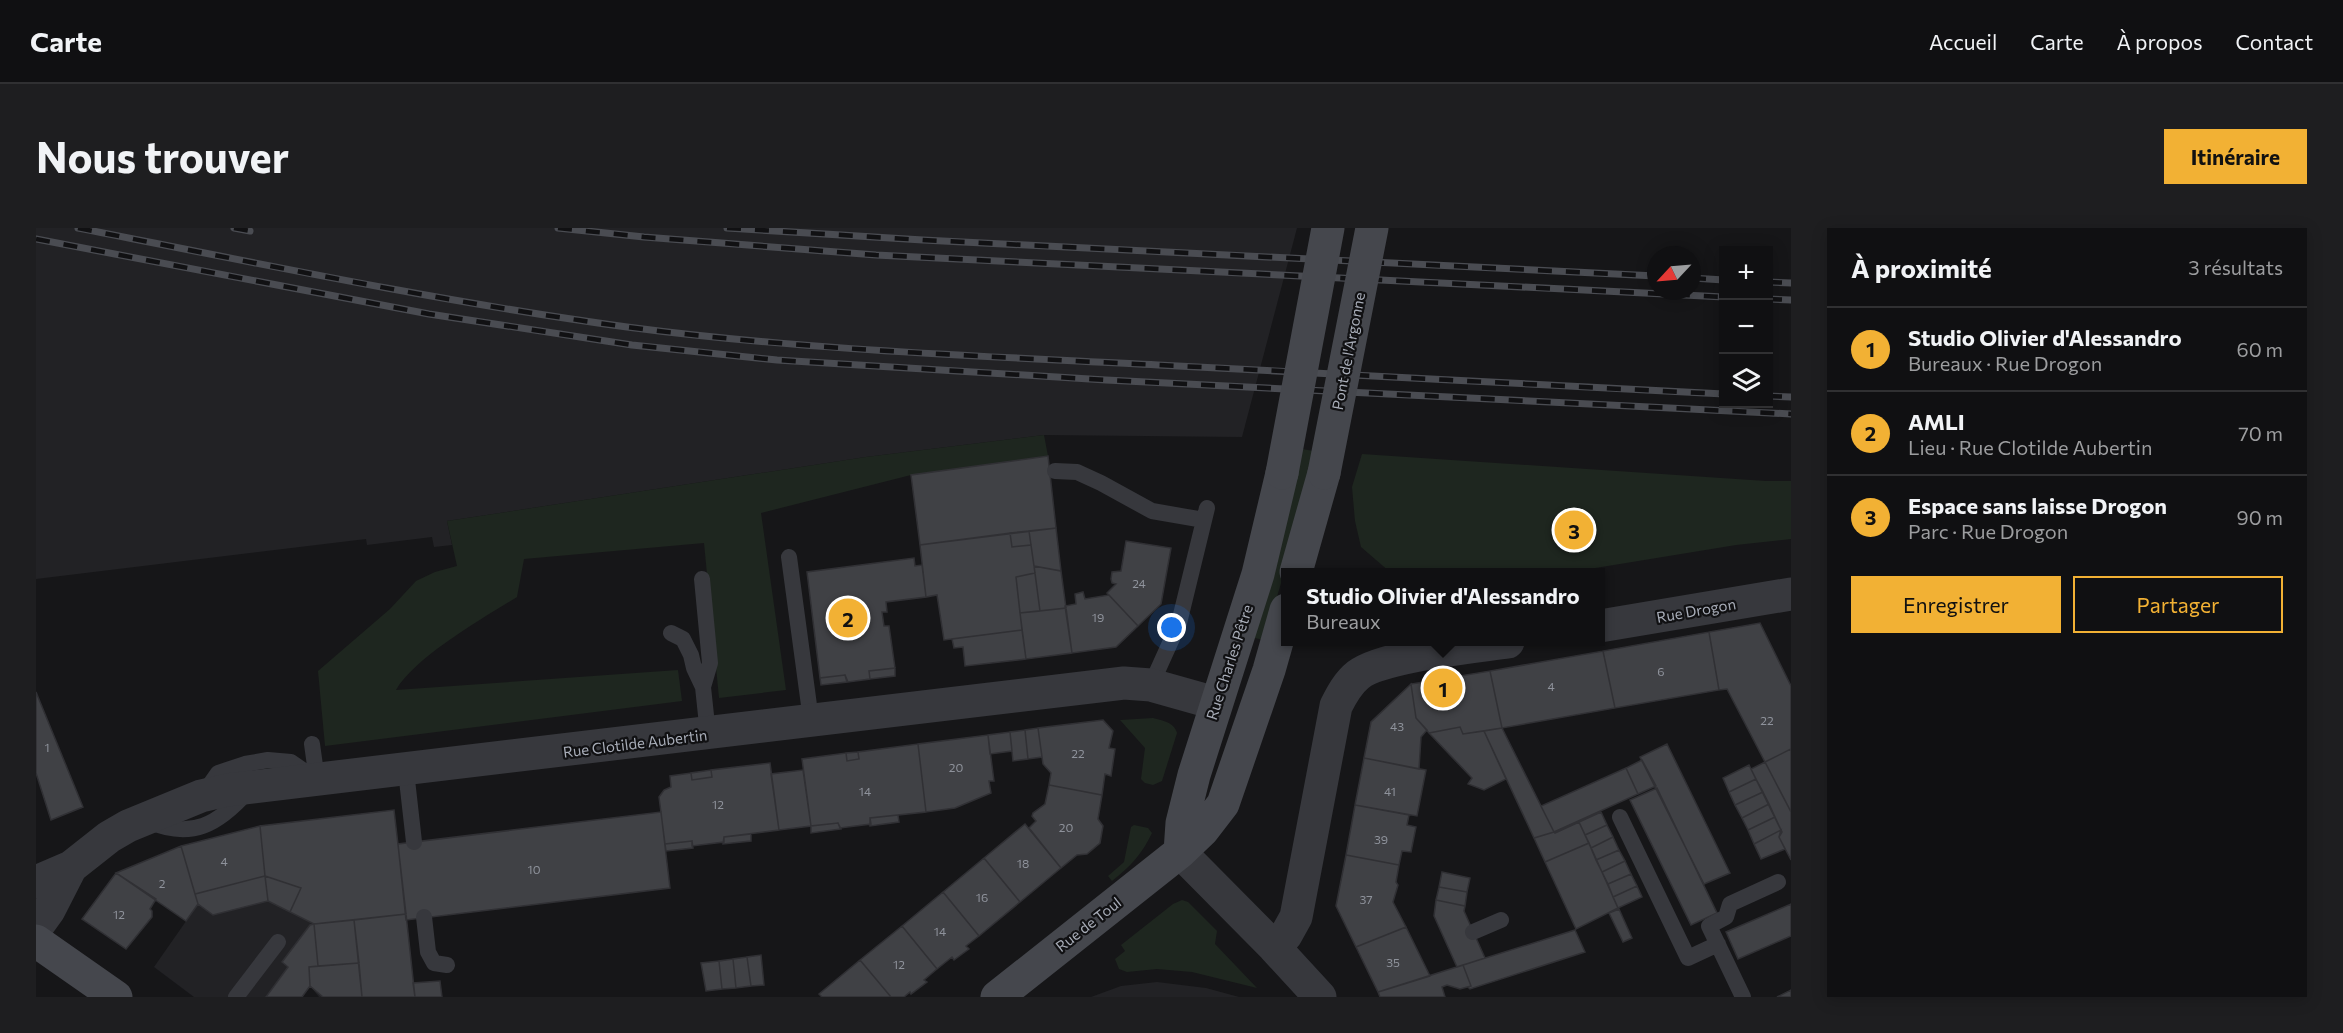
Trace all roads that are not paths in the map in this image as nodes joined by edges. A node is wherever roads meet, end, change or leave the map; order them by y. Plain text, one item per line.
1 (1328, 228) edge
2 (1372, 228) edge
3 (1055, 471) dead end
4 (789, 557) dead end
5 (1297, 568) edge
6 (702, 579) dead end
7 (1791, 594) edge
8 (1605, 625) edge
9 (1281, 626) edge
10 (671, 633) dead end
11 (1484, 646) edge
12 (1151, 685) junction
13 (703, 687) junction
14 (1215, 703) junction
15 (1254, 713) junction
16 (811, 720) junction
17 (708, 734) junction
18 (312, 744) dead end
19 (406, 771) junction
20 (317, 780) junction
21 (251, 788) junction
22 (201, 796) junction
23 (1620, 817) dead end
24 (143, 819) junction
25 (414, 842) dead end
26 (1180, 852) junction
27 (71, 867) junction
28 (36, 882) edge
29 (1778, 882) dead end
30 (424, 917) dead end
31 (1501, 920) dead end
32 (36, 928) edge
33 (1473, 932) dead end
34 (36, 941) edge
35 (278, 942) dead end
36 (1718, 944) junction
37 (1274, 947) junction
38 (447, 965) dead end
39 (116, 997) edge
40 (237, 997) edge
41 (997, 997) edge
42 (1320, 997) edge
43 (1743, 997) edge

1 - 14 main road, Rue Charles Pêtre, bridge
2 - 5 main road, Pont de l'Argonne, bridge
3 - 12 lane
4 - 16 lane
6 - 13 lane
7 - 8 street, Rue Drogon
9 - 15 main road
10 - 13 lane
11 - 37 street
12 - 14 street, Rue Clotilde Aubertin
12 - 16 street, Rue Clotilde Aubertin
13 - 17 lane
14 - 15 main road
14 - 26 main road, Rue Charles Pêtre
15 - 26 main road
16 - 17 street, Rue Clotilde Aubertin
17 - 19 street, Rue Clotilde Aubertin
18 - 20 lane
19 - 20 street, Rue Clotilde Aubertin
19 - 25 lane
20 - 21 street, Rue Clotilde Aubertin
20 - 22 lane
21 - 22 street, Rue Clotilde Aubertin
21 - 24 lane
22 - 24 street, Rue Clotilde Aubertin
23 - 36 lane
24 - 27 street, Rue Clotilde Aubertin
26 - 37 street
26 - 41 main road, Rue de Toul
27 - 28 street, Rue Clotilde Aubertin
27 - 32 street, Rue Clotilde Aubertin
29 - 36 lane
30 - 38 lane
31 - 33 lane
34 - 39 main road
35 - 40 lane
36 - 43 lane
37 - 42 street

